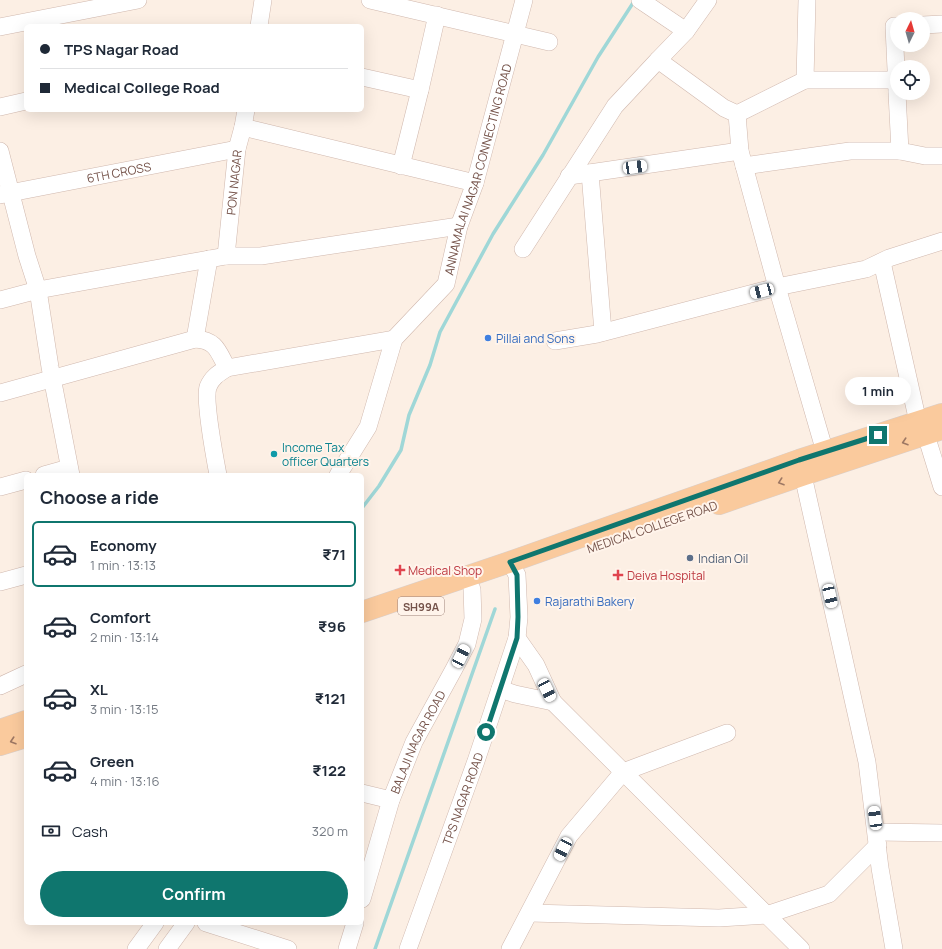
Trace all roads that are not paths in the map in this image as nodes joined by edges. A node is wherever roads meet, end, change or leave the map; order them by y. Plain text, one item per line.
1 (138, 0) edge
2 (263, 0) edge
3 (370, 0) edge
4 (524, 0) edge
5 (640, 0) edge
6 (708, 0) edge
7 (807, 0) edge
8 (437, 15) junction
9 (259, 24) edge
10 (942, 24) edge
11 (930, 25) edge
12 (0, 27) edge
13 (686, 31) junction
14 (515, 34) junction
15 (549, 42) dead end
16 (658, 60) junction
17 (364, 77) edge
18 (805, 80) junction
19 (890, 87) edge
20 (420, 90) junction
21 (898, 100) edge
22 (24, 101) edge
23 (0, 107) edge
24 (246, 112) edge
25 (737, 114) junction
26 (243, 127) junction
27 (237, 149) junction
28 (0, 151) edge
29 (900, 151) junction
30 (942, 156) edge
31 (742, 159) junction
32 (401, 166) junction
33 (590, 173) junction
34 (569, 176) junction
35 (475, 182) junction
36 (5, 194) edge
37 (459, 226) junction
38 (942, 241) edge
39 (523, 250) dead end
40 (226, 256) junction
41 (209, 259) junction
42 (882, 262) junction
43 (777, 287) junction
44 (38, 290) junction
45 (0, 300) edge
46 (603, 332) junction
47 (394, 339) junction
48 (194, 340) junction
49 (555, 341) dead end
50 (227, 368) junction
51 (52, 379) junction
52 (0, 393) edge
53 (942, 414) edge
54 (929, 429) edge
55 (825, 452) junction
56 (801, 467) junction
57 (70, 471) edge
58 (57, 473) edge
59 (218, 473) edge
60 (339, 473) edge
61 (24, 481) edge
62 (942, 487) edge
63 (0, 488) edge
64 (508, 570) junction
65 (24, 576) edge
66 (0, 582) edge
67 (476, 583) junction
68 (364, 611) edge
69 (364, 625) edge
70 (517, 638) junction
71 (24, 675) edge
72 (0, 686) edge
73 (500, 689) junction
74 (553, 702) junction
75 (24, 722) edge
76 (0, 730) edge
77 (727, 733) dead end
78 (24, 738) edge
79 (0, 745) edge
80 (623, 772) junction
81 (364, 793) edge
82 (391, 800) junction
83 (942, 833) edge
84 (877, 839) junction
85 (364, 888) edge
86 (530, 913) junction
87 (766, 915) junction
88 (154, 925) edge
89 (185, 925) edge
90 (212, 925) edge
91 (354, 925) edge
92 (136, 949) edge
93 (167, 949) edge
94 (288, 949) edge
95 (347, 949) edge
96 (408, 949) edge
97 (510, 949) edge
98 (801, 949) edge
99 (894, 949) edge

1 - 12 street
2 - 9 street
3 - 8 street
4 - 14 street, ANNAMALAI NAGAR CONNECTING ROAD
5 - 13 street
6 - 13 street
7 - 18 street
8 - 14 street
8 - 20 street
10 - 11 street
13 - 16 street
14 - 15 street
14 - 35 street, ANNAMALAI NAGAR CONNECTING ROAD
16 - 25 street
16 - 34 street
17 - 20 street
18 - 19 street
18 - 25 street
20 - 32 street
21 - 29 street
22 - 23 street
24 - 26 street, PON NAGAR
25 - 31 street
26 - 27 street, PON NAGAR
26 - 32 street
27 - 36 street, 6TH CROSS
27 - 40 street, PON NAGAR
28 - 36 street
29 - 30 street
29 - 31 street
31 - 33 street
31 - 43 street
32 - 35 street
33 - 34 street
33 - 46 street
34 - 39 street
35 - 37 street, ANNAMALAI NAGAR CONNECTING ROAD
36 - 44 street
37 - 40 street
37 - 47 street, ANNAMALAI NAGAR CONNECTING ROAD
38 - 42 street
40 - 41 street
41 - 44 street
41 - 48 street
42 - 43 street
42 - 54 street
43 - 46 street
43 - 55 street
44 - 45 street
44 - 51 street
46 - 49 street
47 - 50 street
47 - 60 street, ANNAMALAI NAGAR CONNECTING ROAD
48 - 50 street
48 - 51 street
50 - 59 street
51 - 52 street
51 - 57 street
53 - 54 main road, MEDICAL COLLEGE ROAD / SH99A
54 - 55 main road, MEDICAL COLLEGE ROAD / SH99A
54 -> 56 main road, MEDICAL COLLEGE ROAD / SH99A
54 - 62 street
55 - 56 main road, MEDICAL COLLEGE ROAD / SH99A
56 - 64 main road, MEDICAL COLLEGE ROAD / SH99A
56 - 84 street
57 - 58 street
61 - 63 street
64 - 67 main road, MEDICAL COLLEGE ROAD / SH99A
64 - 70 street, TPS NAGAR ROAD
65 - 66 street
67 - 68 main road, MEDICAL COLLEGE ROAD / SH99A
67 - 69 main road, MEDICAL COLLEGE ROAD / SH99A
67 - 82 street, BALAJI NAGAR ROAD
70 - 73 street, TPS NAGAR ROAD
70 - 74 street
71 - 72 street
73 - 74 street
73 - 96 street, TPS NAGAR ROAD
74 - 80 street
75 - 76 main road
77 - 80 street
78 -> 79 main road
80 - 86 street
80 - 87 street
81 - 82 street
82 - 85 street, BALAJI NAGAR ROAD
83 - 84 street
84 - 87 street
84 - 99 street
86 - 87 street
86 - 97 street
87 - 98 street
88 - 92 street
89 - 93 street
90 - 94 street
91 - 95 street

